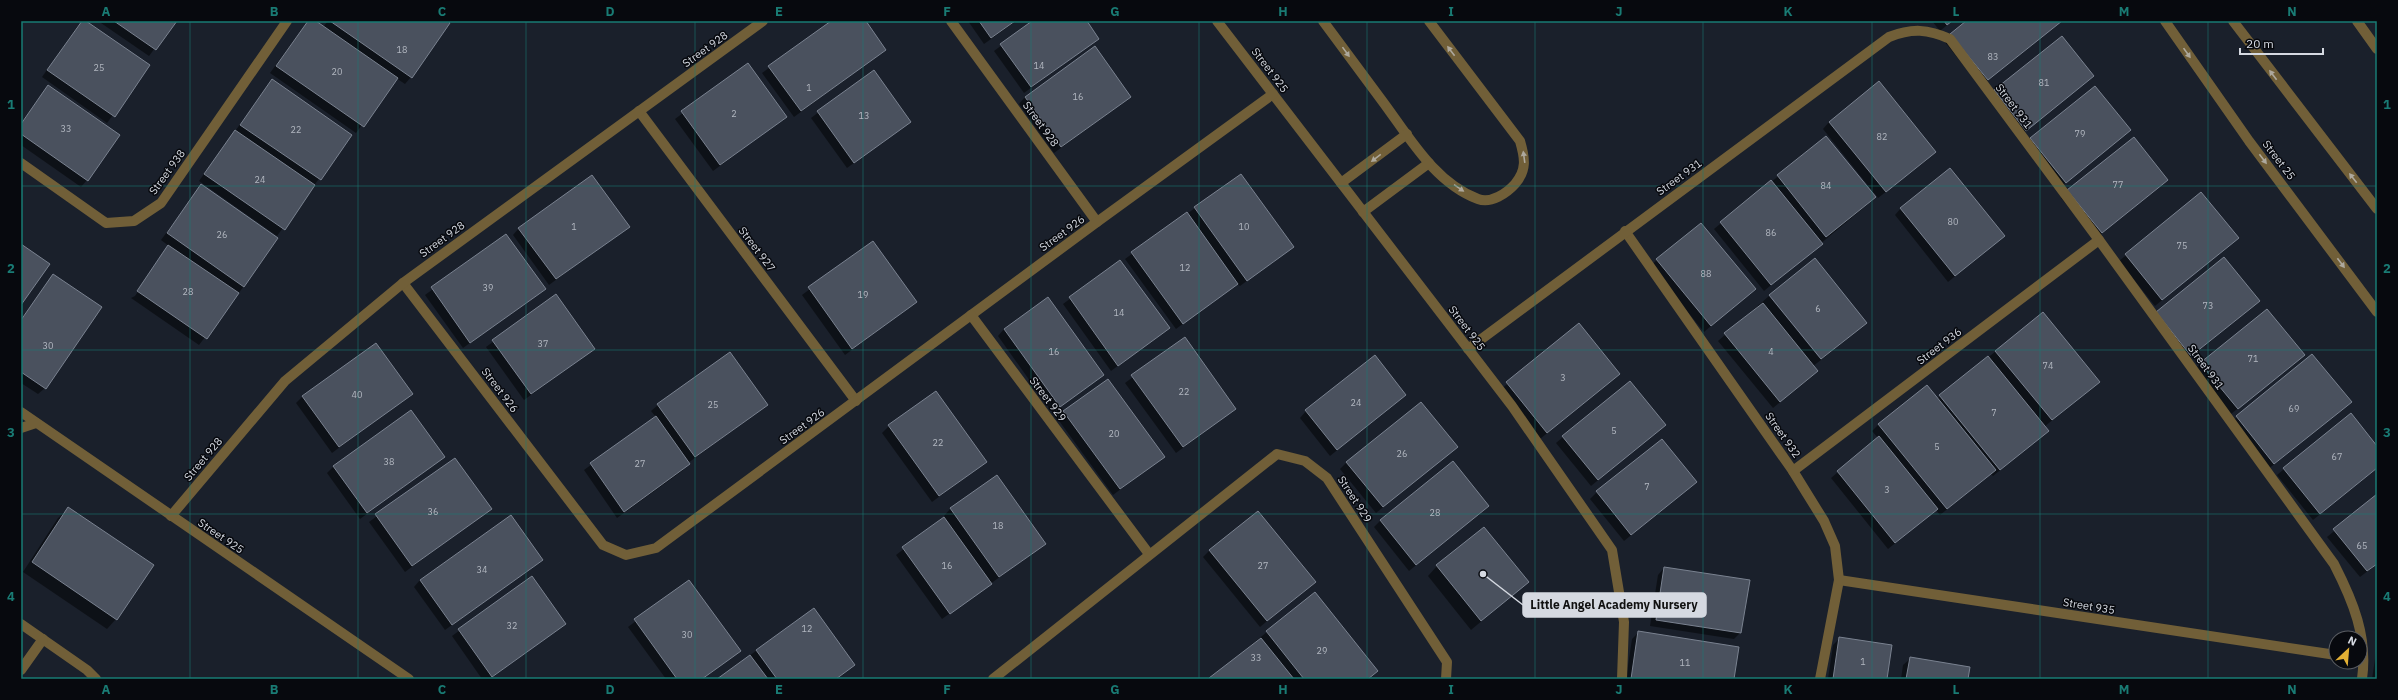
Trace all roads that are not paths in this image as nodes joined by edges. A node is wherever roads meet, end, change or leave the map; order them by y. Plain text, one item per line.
1 (287, 21) edge
2 (764, 21) edge
3 (951, 21) edge
4 (1217, 21) edge
5 (1323, 21) edge
6 (1429, 21) edge
7 (2165, 21) edge
8 (2233, 21) edge
9 (2357, 21) edge
10 (2377, 49) edge
11 (1273, 94) junction
12 (639, 111) junction
13 (1407, 134) junction
14 (21, 163) edge
15 (1429, 163) junction
16 (1341, 184) junction
17 (2377, 209) edge
18 (1363, 212) junction
19 (1097, 222) junction
20 (1625, 231) junction
21 (2099, 240) junction
22 (403, 283) junction
23 (2377, 312) edge
24 (971, 315) junction
25 (1468, 349) junction
26 (856, 401) junction
27 (21, 412) edge
28 (36, 423) junction
29 (21, 428) edge
30 (1794, 471) junction
31 (171, 516) junction
32 (1149, 554) junction
33 (1838, 580) junction
34 (21, 624) edge
35 (2360, 630) edge
36 (43, 639) junction
37 (2328, 654) edge
38 (21, 670) edge
39 (96, 679) edge
40 (408, 679) edge
41 (993, 679) edge
42 (1446, 679) edge
43 (1622, 679) edge
44 (1820, 679) edge

1 - 14 street, Street 938
2 - 12 street, Street 928
3 - 19 street, Street 928
4 - 11 street, Street 925
5 -> 13 street
15 -> 6 street
7 -> 23 street, Street 25
17 -> 8 street
9 - 10 street
11 - 16 street, Street 925
11 - 19 street, Street 926
12 - 22 street, Street 928
12 - 26 street, Street 927
13 - 15 street
13 -> 16 street
15 - 18 street
16 - 18 street, Street 925
18 - 25 street, Street 925
19 - 24 street, Street 926
20 - 21 street, Street 931
20 - 25 street, Street 931
20 - 30 street, Street 932
21 - 30 street, Street 936
21 - 35 street, Street 931
22 - 26 street, Street 926
22 - 31 street, Street 928
24 - 26 street, Street 926
24 - 32 street, Street 929
25 - 43 street, Street 925
27 - 28 street, Street 925
28 - 29 street
28 - 31 street, Street 925
30 - 33 street, Street 932
31 - 40 street, Street 925
32 - 41 street, Street 929
32 - 42 street, Street 929
33 - 37 street, Street 935
33 - 44 street, Street 932
34 - 36 street
36 - 38 street
36 - 39 street

